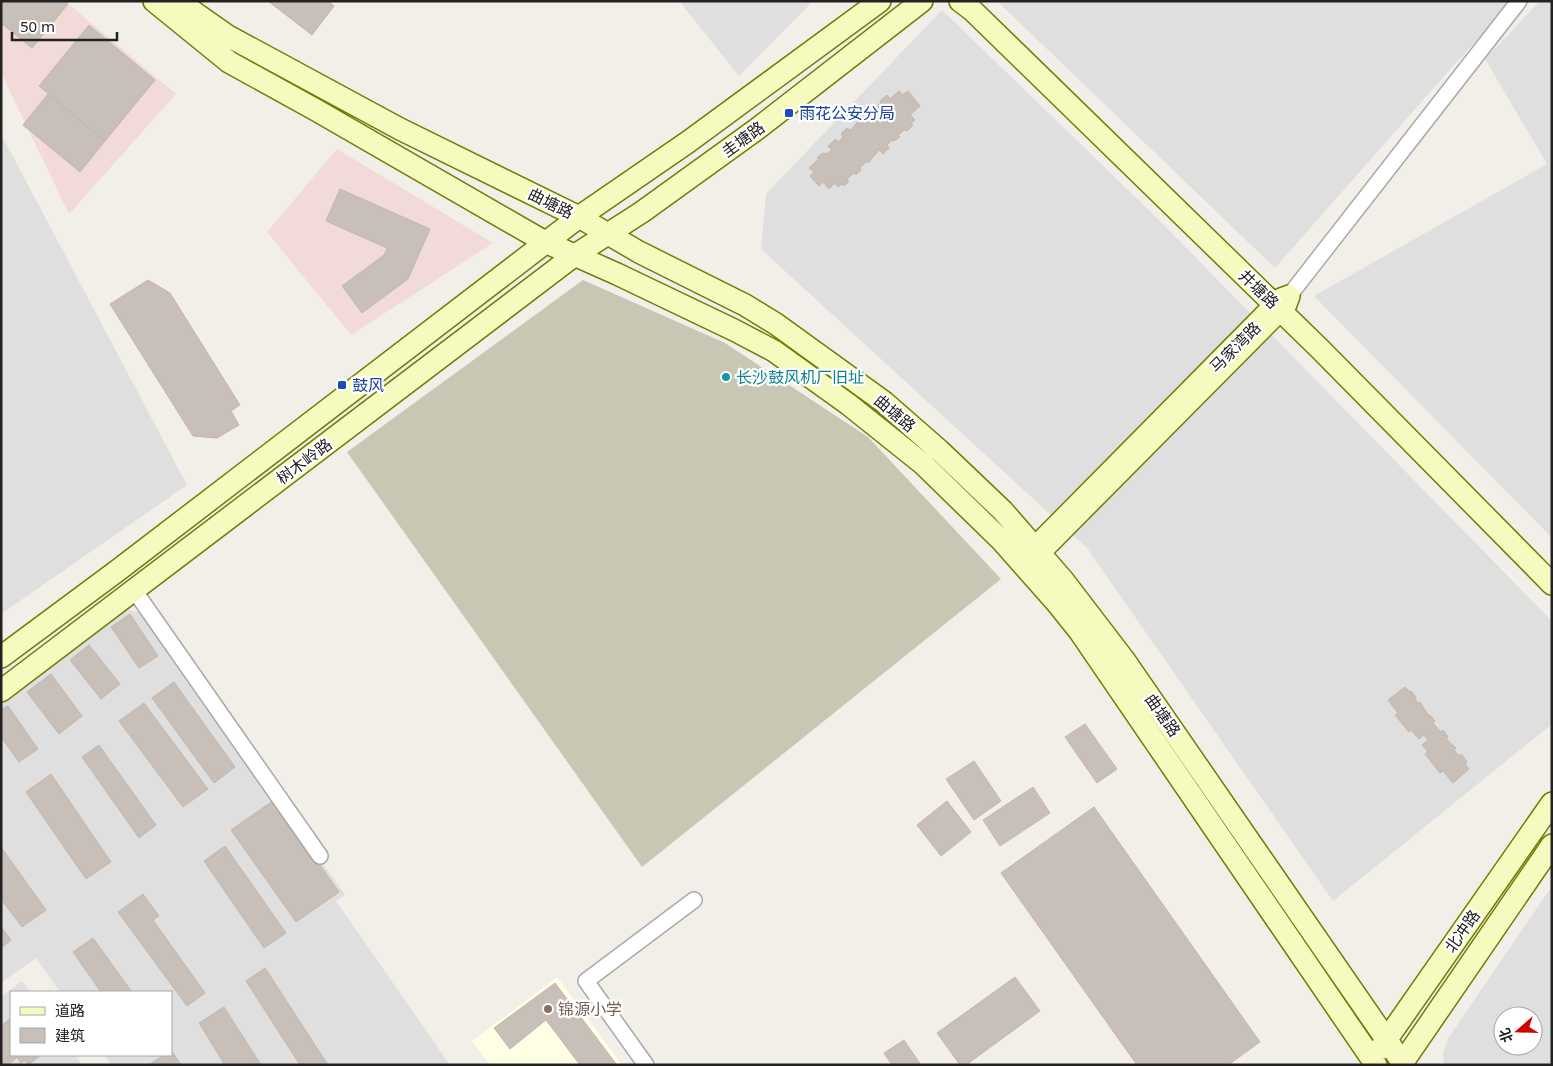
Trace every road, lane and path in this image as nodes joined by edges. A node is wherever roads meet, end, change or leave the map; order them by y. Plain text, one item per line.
1 (154, 1) edge
2 (178, 1) edge
3 (880, 1) edge
4 (960, 1) edge
5 (977, 1) edge
6 (1519, 1) edge
7 (922, 2) edge
8 (579, 217) junction
9 (608, 234) junction
10 (545, 242) junction
11 (575, 255) junction
12 (1282, 303) junction
13 (1030, 558) junction
14 (1552, 573) edge
15 (1552, 584) edge
16 (134, 590) junction
17 (1, 657) edge
18 (1, 691) edge
19 (1552, 803) edge
20 (1552, 846) edge
21 (320, 856) dead end
22 (694, 900) dead end
23 (1386, 1039) junction
24 (1374, 1062) edge
25 (1402, 1064) edge
26 (646, 1065) edge

1 - 10 main road, 曲塘路
2 - 8 main road, 曲塘路
3 - 8 main road, 圭塘路
4 - 12 main road, 井塘路
5 - 12 main road, 井塘路
6 - 12 street
7 - 9 main road, 圭塘路
8 - 9 main road, 曲塘路
8 - 10 main road, 树木岭路
9 - 11 main road, 树木岭路
9 - 13 main road, 曲塘路
10 - 11 main road, 曲塘路
10 - 17 main road, 树木岭路
11 - 13 main road, 曲塘路
11 - 16 main road, 树木岭路
12 - 13 main road, 马家湾路
12 - 14 main road, 井塘路
12 - 15 main road, 井塘路
13 - 23 main road, 曲塘路
13 - 24 main road, 曲塘路
16 - 18 main road, 树木岭路
16 - 21 street
19 - 23 main road, 北冲路
20 - 25 main road, 北冲路
22 - 26 street
23 - 24 main road, 北冲路
23 - 25 main road, 曲塘路

